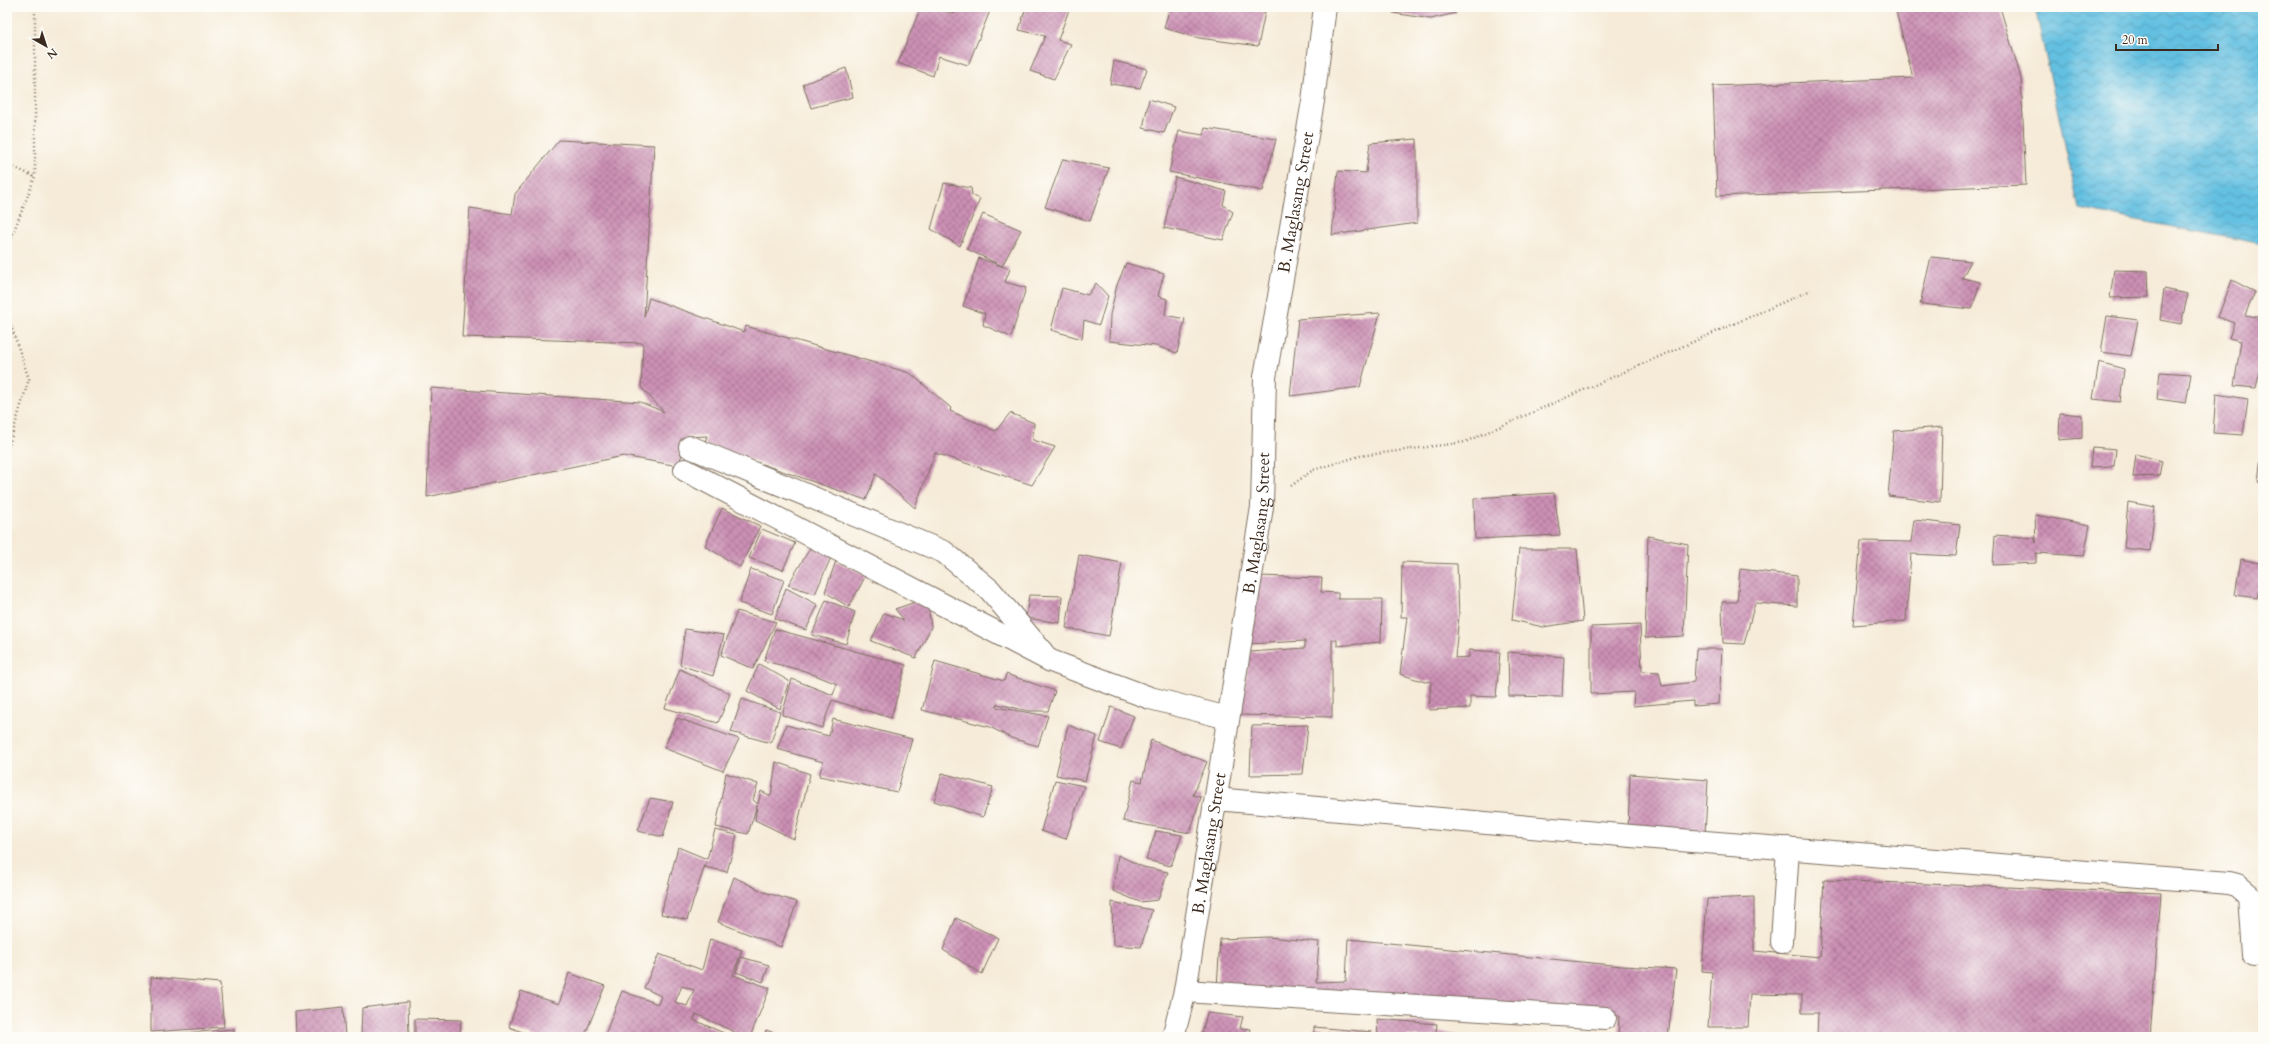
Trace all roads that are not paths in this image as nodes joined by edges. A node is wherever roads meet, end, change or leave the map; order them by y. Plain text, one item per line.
1 (1325, 7) edge
2 (690, 447) dead end
3 (686, 470) dead end
4 (1051, 662) junction
5 (1228, 718) junction
6 (1216, 799) junction
7 (1788, 848) junction
8 (1782, 942) dead end
9 (2253, 954) dead end
10 (1185, 991) junction
11 (1605, 1018) dead end
12 (1173, 1037) edge

1 - 5 street, B. Maglasang Street
2 - 4 street
3 - 4 street
4 - 5 street
5 - 6 street, B. Maglasang Street
6 - 7 street
6 - 10 street, B. Maglasang Street
7 - 8 street
7 - 9 street
10 - 11 street
10 - 12 street, B. Maglasang Street

